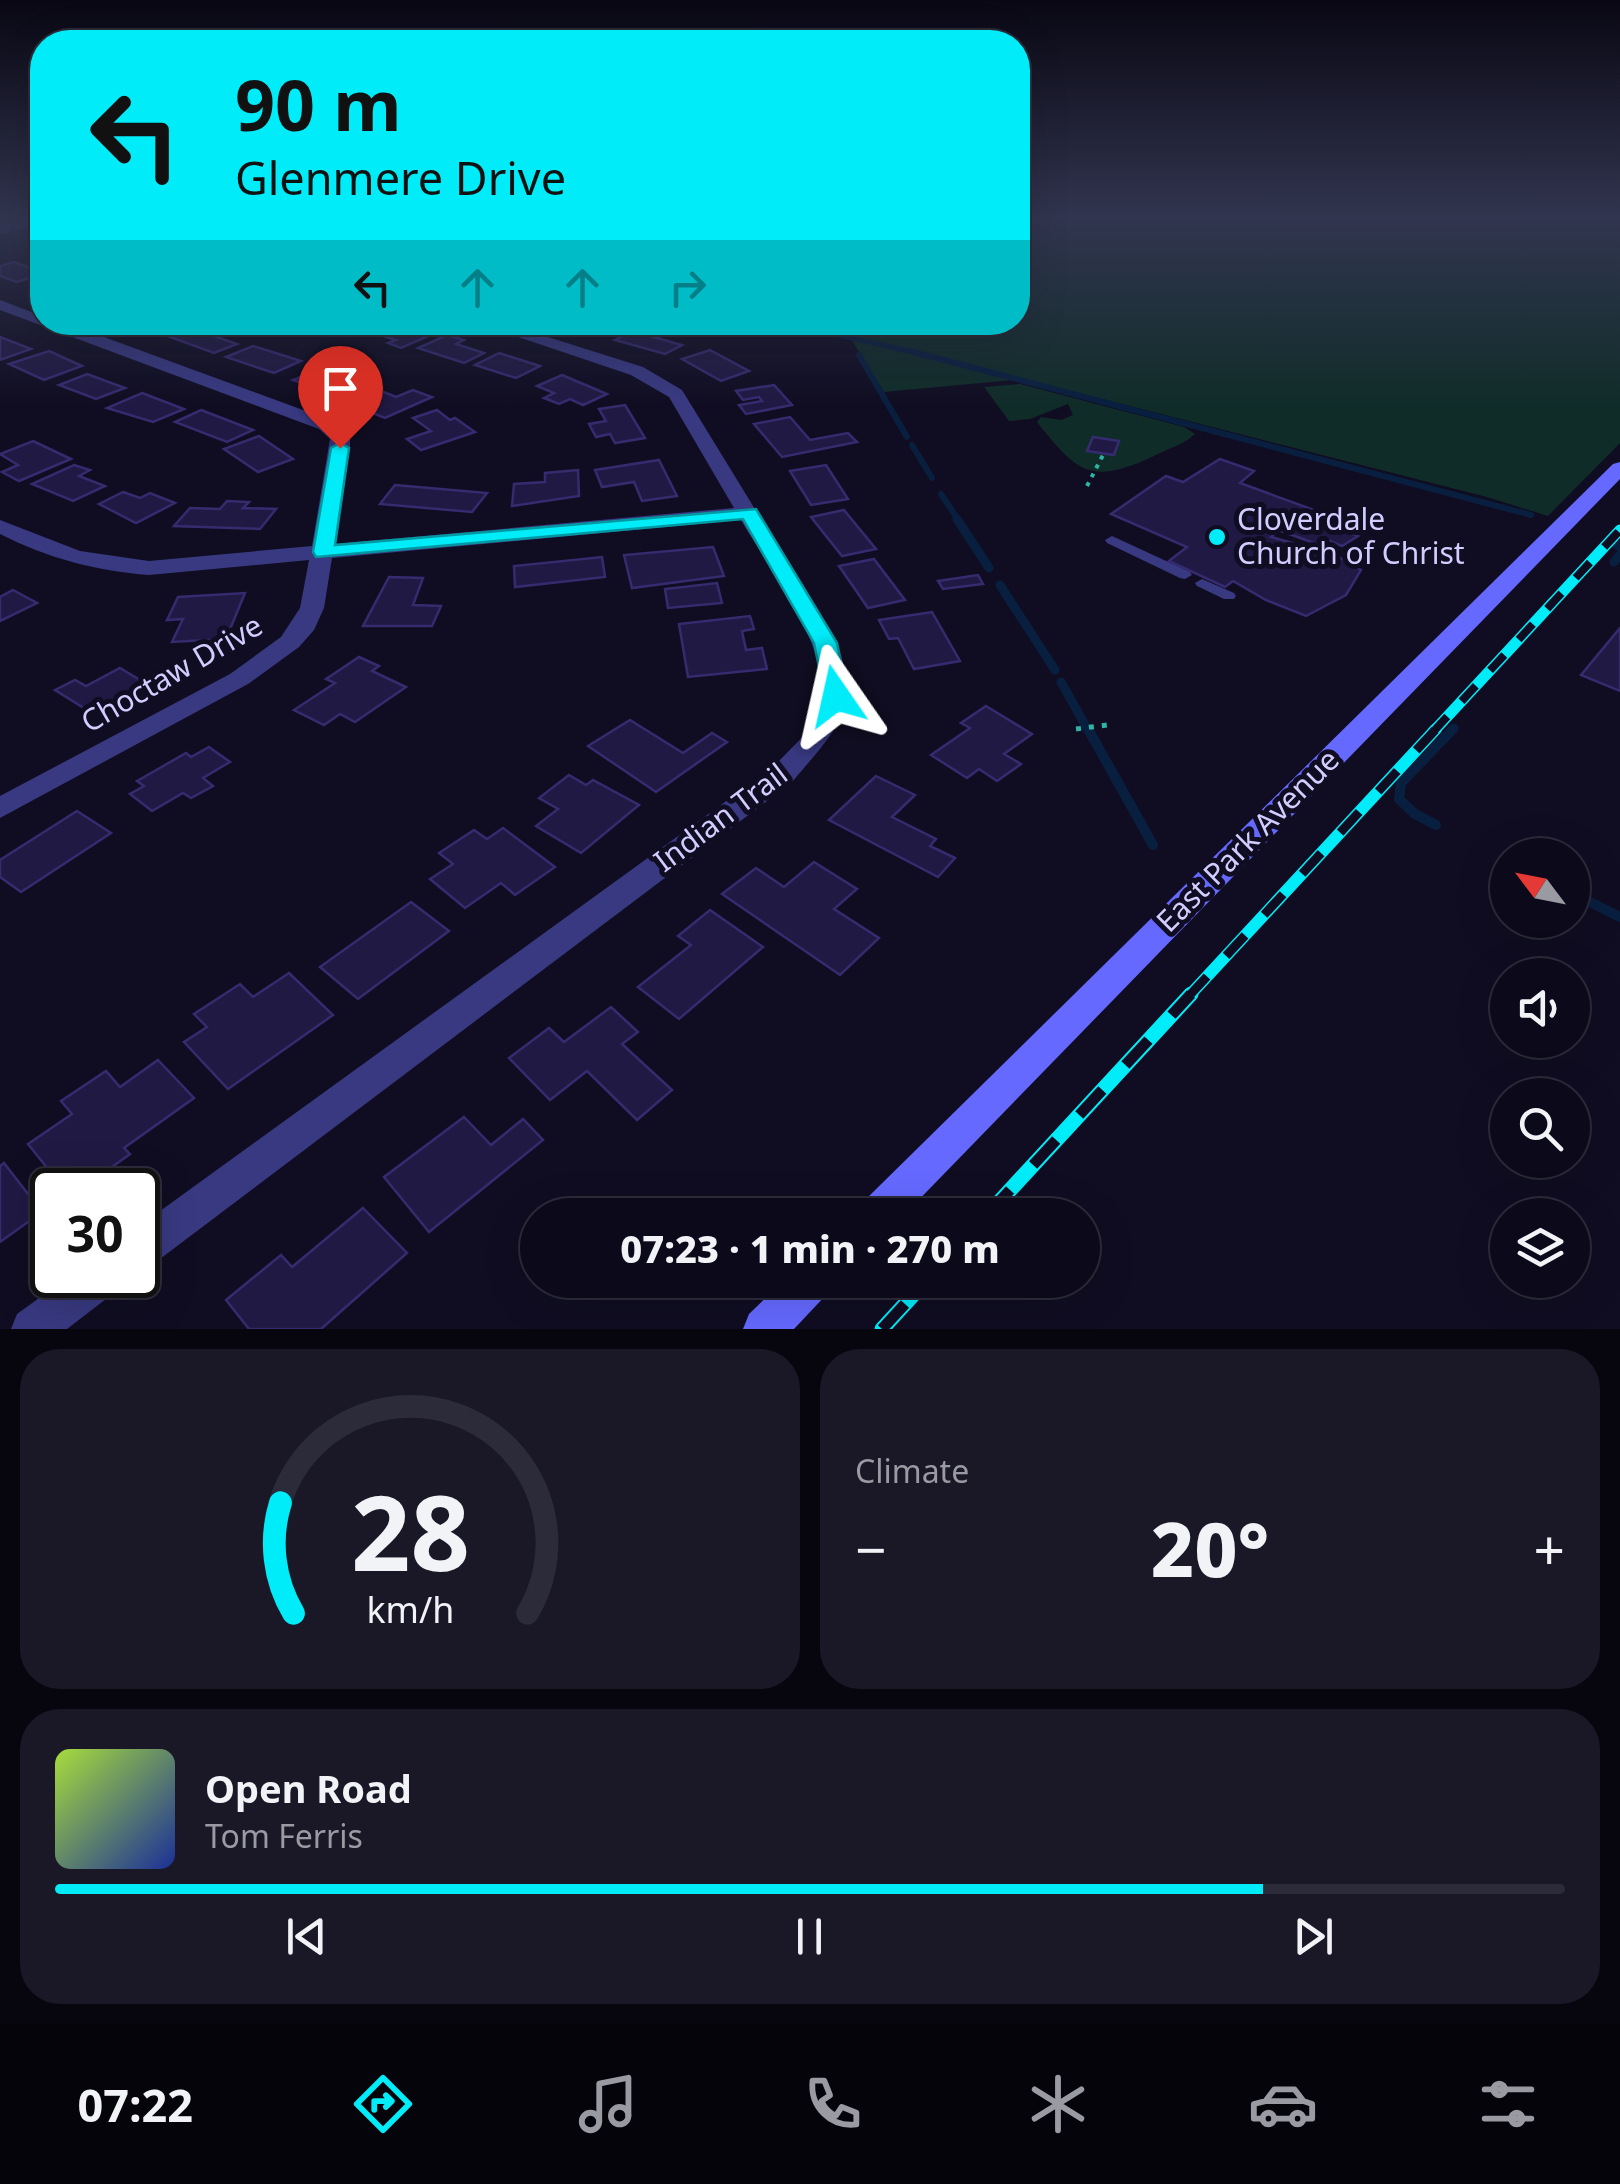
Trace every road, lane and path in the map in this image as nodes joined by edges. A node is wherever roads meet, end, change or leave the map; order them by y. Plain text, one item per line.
1 (0, 305) edge
2 (30, 316) edge
3 (80, 335) edge
4 (523, 335) edge
5 (1103, 455) dead end
6 (1620, 468) edge
7 (1087, 486) dead end
8 (749, 513) junction
9 (4, 531) edge
10 (1112, 540) dead end
11 (324, 552) junction
12 (1185, 575) dead end
13 (1202, 583) dead end
14 (1229, 596) dead end
15 (1107, 724) dead end
16 (1079, 728) dead end
17 (0, 808) edge
18 (894, 1198) edge
19 (160, 1235) edge
20 (74, 1298) edge
21 (795, 1298) edge
22 (32, 1329) edge
23 (764, 1329) edge

1 - 2 street
3 - 11 street, Choctaw Drive
4 - 8 street, Indian Trail
5 - 7 path
6 - 18 street, East Park Avenue
8 - 11 street
8 - 19 street, Indian Trail
9 - 11 street
10 - 12 lane
11 - 17 street, Choctaw Drive
13 - 14 lane
15 - 16 path
20 - 22 street
21 - 23 street

